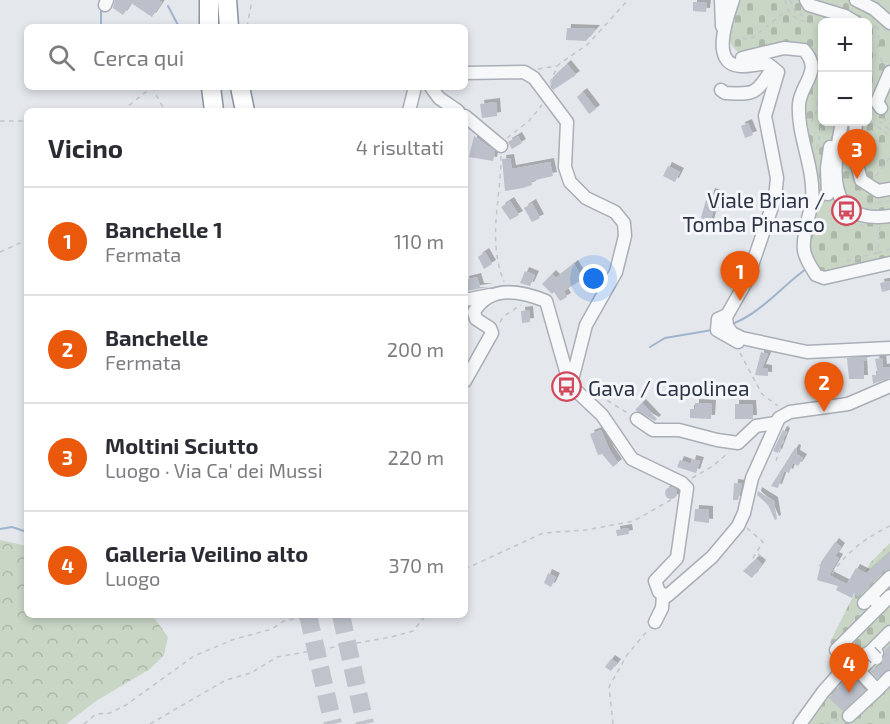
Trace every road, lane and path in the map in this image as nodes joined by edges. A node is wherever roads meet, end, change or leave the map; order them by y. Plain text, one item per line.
1 (208, 0) edge
2 (227, 0) edge
3 (252, 0) edge
4 (628, 0) edge
5 (720, 0) edge
6 (733, 0) edge
7 (785, 0) edge
8 (797, 0) edge
9 (806, 0) edge
10 (856, 0) edge
11 (790, 2) edge
12 (787, 10) junction
13 (848, 18) edge
14 (874, 18) dead end
15 (808, 19) dead end
16 (876, 22) junction
17 (890, 23) edge
18 (209, 24) edge
19 (229, 24) edge
20 (248, 24) edge
21 (818, 25) edge
22 (723, 32) junction
23 (872, 33) edge
24 (743, 38) dead end
25 (558, 65) junction
26 (769, 68) junction
27 (890, 71) edge
28 (524, 72) junction
29 (468, 73) edge
30 (148, 90) edge
31 (154, 90) edge
32 (241, 90) edge
33 (414, 90) edge
34 (433, 90) edge
35 (721, 90) dead end
36 (818, 96) edge
37 (545, 97) junction
38 (126, 108) edge
39 (163, 108) edge
40 (244, 108) edge
41 (410, 108) edge
42 (454, 108) edge
43 (880, 113) junction
44 (757, 116) dead end
45 (468, 118) edge
46 (0, 121) edge
47 (24, 121) edge
48 (879, 122) junction
49 (872, 123) edge
50 (890, 124) edge
51 (835, 126) edge
52 (842, 126) edge
53 (856, 126) edge
54 (876, 126) junction
55 (821, 128) dead end
56 (811, 130) dead end
57 (890, 130) edge
58 (890, 136) edge
59 (814, 144) dead end
60 (501, 146) junction
61 (813, 149) dead end
62 (816, 156) dead end
63 (890, 157) edge
64 (878, 186) edge
65 (828, 194) dead end
66 (890, 200) edge
67 (868, 204) junction
68 (865, 205) dead end
69 (890, 216) edge
70 (880, 227) dead end
71 (24, 241) edge
72 (890, 249) edge
73 (0, 252) edge
74 (878, 253) junction
75 (846, 260) dead end
76 (890, 263) edge
77 (508, 290) junction
78 (494, 294) junction
79 (536, 298) junction
80 (468, 299) edge
81 (728, 315) junction
82 (492, 333) junction
83 (729, 338) junction
84 (745, 345) dead end
85 (890, 348) edge
86 (468, 376) edge
87 (890, 386) edge
88 (573, 388) junction
89 (790, 412) junction
90 (637, 419) joint
91 (775, 423) junction
92 (738, 443) junction
93 (777, 461) dead end
94 (686, 488) junction
95 (738, 526) junction
96 (890, 526) edge
97 (757, 554) junction
98 (751, 561) dead end
99 (766, 561) dead end
100 (819, 565) dead end
101 (468, 568) edge
102 (890, 578) edge
103 (663, 595) junction
104 (890, 596) edge
105 (880, 606) junction
106 (298, 618) edge
107 (424, 618) edge
108 (655, 622) joint
109 (890, 632) edge
110 (890, 640) edge
111 (836, 650) dead end
112 (890, 677) edge
113 (877, 690) junction
114 (849, 716) joint
115 (84, 724) edge
116 (150, 724) edge
117 (613, 724) edge
118 (800, 724) edge
119 (826, 724) edge

1 - 18 highway
2 - 19 highway
3 - 20 path
4 - 25 path
5 - 22 street
6 - 22 street
7 - 12 path
8 - 11 path
9 - 13 street
10 - 17 street
11 - 15 path
12 - 21 path
12 - 24 path
14 - 16 path
16 - 23 path
16 - 27 path
22 - 26 street
22 - 76 street
25 - 28 path
25 - 37 path
26 - 35 street
26 - 44 street
26 - 81 street
27 - 43 street
28 - 29 street
28 - 37 street
30 - 38 path
31 - 39 path
32 - 40 highway
33 - 41 street
34 - 42 street
36 - 56 path
37 - 60 path
37 - 88 street
43 - 48 path
43 - 50 path
45 - 60 street
46 - 47 path
48 - 54 path
48 - 57 path
49 - 54 path
51 - 65 street
52 - 69 street
53 - 64 street
54 - 58 path
55 - 62 path
59 - 61 path
60 - 77 path
63 - 64 path
64 - 67 path
66 - 67 path
67 - 68 path
70 - 74 path
71 - 73 path
72 - 74 path
74 - 75 path
77 - 78 street
77 - 79 street
78 - 80 street
78 - 82 street
79 - 82 path
79 - 88 street
81 - 83 street
81 - 85 street
82 - 86 street
83 - 84 street
83 - 89 path
87 - 89 street
88 - 90 path
88 - 94 street
89 - 91 street
89 - 93 path
90 - 92 street
91 - 92 street
91 - 95 street
92 - 94 path
94 - 101 path
94 - 103 street
95 - 97 path
95 - 103 street
96 - 100 path
97 - 98 path
97 - 99 path
102 - 105 street
103 - 108 street
104 - 105 street
105 - 111 street
106 - 115 path
107 - 116 path
108 - 117 path
109 - 118 street
110 - 113 street
112 - 113 street
113 - 114 street
114 - 119 path

